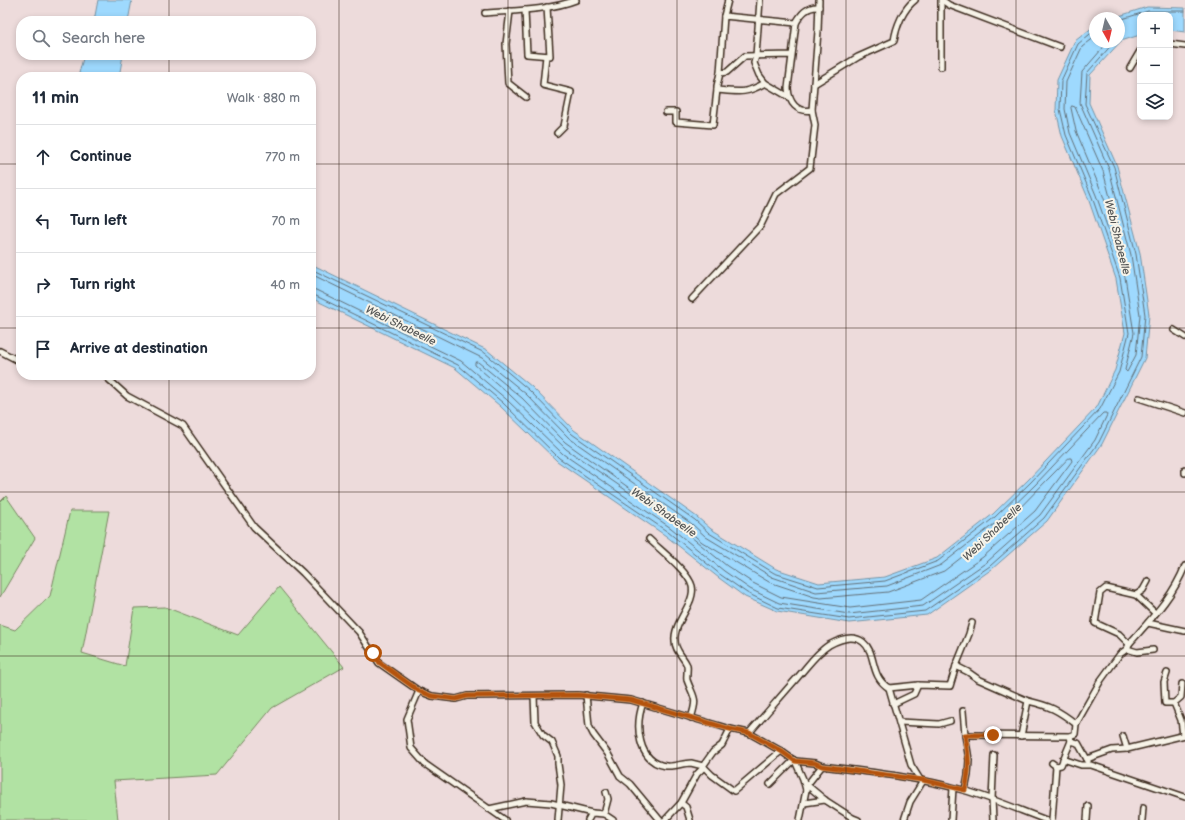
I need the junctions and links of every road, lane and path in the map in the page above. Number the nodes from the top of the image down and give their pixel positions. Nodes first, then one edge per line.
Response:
1 (576, 0) edge
2 (728, 0) edge
3 (760, 0) edge
4 (819, 0) edge
5 (915, 0) edge
6 (942, 0) edge
7 (547, 7) junction
8 (819, 7) junction
9 (525, 10) junction
10 (510, 11) junction
11 (485, 13) dead end
12 (724, 16) junction
13 (759, 20) junction
14 (796, 23) junction
15 (1173, 44) edge
16 (1185, 46) edge
17 (1060, 47) dead end
18 (792, 55) junction
19 (1137, 55) edge
20 (546, 56) junction
21 (756, 56) junction
22 (941, 67) dead end
23 (1130, 68) dead end
24 (720, 73) junction
25 (765, 83) junction
26 (814, 84) junction
27 (718, 90) junction
28 (789, 96) junction
29 (526, 97) dead end
30 (812, 110) junction
31 (666, 112) dead end
32 (557, 133) dead end
33 (692, 299) dead end
34 (1174, 330) dead end
35 (1185, 337) edge
36 (0, 351) edge
37 (16, 359) edge
38 (109, 380) edge
39 (1139, 398) dead end
40 (1185, 413) edge
41 (649, 539) dead end
42 (1185, 566) edge
43 (1148, 581) dead end
44 (1136, 595) junction
45 (1155, 613) junction
46 (972, 623) dead end
47 (1148, 623) junction
48 (1185, 631) edge
49 (1128, 646) junction
50 (1153, 650) dead end
51 (956, 666) junction
52 (1167, 673) dead end
53 (1182, 684) dead end
54 (918, 685) junction
55 (889, 688) junction
56 (419, 691) junction
57 (586, 695) junction
58 (534, 696) junction
59 (1028, 701) junction
60 (643, 703) junction
61 (1174, 703) junction
62 (893, 704) junction
63 (963, 711) dead end
64 (691, 718) junction
65 (950, 721) dead end
66 (899, 722) junction
67 (1076, 724) junction
68 (730, 729) junction
69 (749, 733) junction
70 (965, 735) junction
71 (1184, 735) edge
72 (1021, 736) junction
73 (1123, 736) dead end
74 (1071, 739) junction
75 (1127, 749) junction
76 (781, 751) junction
77 (994, 755) dead end
78 (1063, 759) junction
79 (1087, 759) junction
80 (794, 761) junction
81 (1091, 765) junction
82 (704, 766) junction
83 (822, 766) junction
84 (709, 778) dead end
85 (922, 781) junction
86 (770, 784) dead end
87 (807, 785) junction
88 (953, 788) junction
89 (965, 790) junction
90 (606, 792) dead end
91 (807, 792) junction
92 (1185, 798) edge
93 (992, 799) junction
94 (825, 800) junction
95 (681, 803) junction
96 (804, 803) junction
97 (560, 806) junction
98 (1088, 806) dead end
99 (1143, 808) dead end
100 (489, 809) junction
101 (592, 813) junction
102 (604, 814) junction
103 (505, 820) edge
104 (558, 820) edge
105 (588, 820) edge
106 (613, 820) edge
107 (660, 820) edge
108 (665, 820) edge
109 (690, 820) edge
110 (800, 820) edge
111 (858, 820) edge
112 (904, 820) edge
113 (951, 820) edge
114 (993, 820) edge
115 (1046, 820) edge
116 (1052, 820) edge
117 (1087, 820) edge
118 (1142, 820) edge

1 - 7 street
2 - 12 street
3 - 13 street
4 - 8 street
5 - 26 street
6 - 17 street
6 - 22 street
7 - 9 street
7 - 20 street
8 - 14 street
8 - 26 street
9 - 10 street
9 - 20 street
10 - 11 street
10 - 29 street
12 - 13 street
12 - 24 street
13 - 14 street
13 - 21 street
14 - 18 street
15 - 16 street
18 - 21 street
18 - 28 street
19 - 23 street
20 - 32 street
21 - 24 street
21 - 25 street
24 - 27 street
25 - 27 street
25 - 28 street
26 - 30 street
27 - 31 street
28 - 30 street
30 - 33 street
34 - 35 street
36 - 37 street
38 - 56 street
39 - 40 street
41 - 64 street
42 - 45 street
43 - 44 street
44 - 45 street
44 - 49 street
45 - 47 street
46 - 51 street
47 - 48 street
47 - 49 street
49 - 50 street
49 - 67 street
51 - 54 street
51 - 59 street
52 - 61 street
53 - 61 street
54 - 55 street
54 - 62 street
55 - 62 street
55 - 69 street
56 - 58 street
56 - 100 street
57 - 58 street
57 - 60 street
57 - 107 street
58 - 97 street
59 - 67 street
59 - 72 street
60 - 64 street
60 - 82 street
61 - 71 street
62 - 66 street
63 - 70 street
64 - 68 street
65 - 66 street
66 - 85 street
67 - 74 street
68 - 69 street
68 - 82 street
69 - 76 street
70 - 72 street
70 - 89 street
71 - 75 street
72 - 74 street
73 - 75 street
74 - 78 street
74 - 79 street
75 - 79 street
76 - 80 street
76 - 82 street
77 - 93 street
78 - 81 street
78 - 116 street
79 - 81 street
80 - 83 street
80 - 86 street
80 - 91 street
81 - 92 street
82 - 84 street
82 - 95 street
83 - 85 street
83 - 87 street
85 - 88 street
85 - 112 street
87 - 91 street
87 - 94 street
88 - 89 street
88 - 113 street
89 - 93 street
90 - 102 street
91 - 96 street
93 - 114 street
93 - 115 street
94 - 96 street
94 - 111 street
95 - 108 street
95 - 109 street
96 - 110 street
97 - 100 street
97 - 101 street
97 - 104 street
98 - 117 street
99 - 118 street
100 - 103 street
101 - 102 street
101 - 105 street
102 - 106 street

